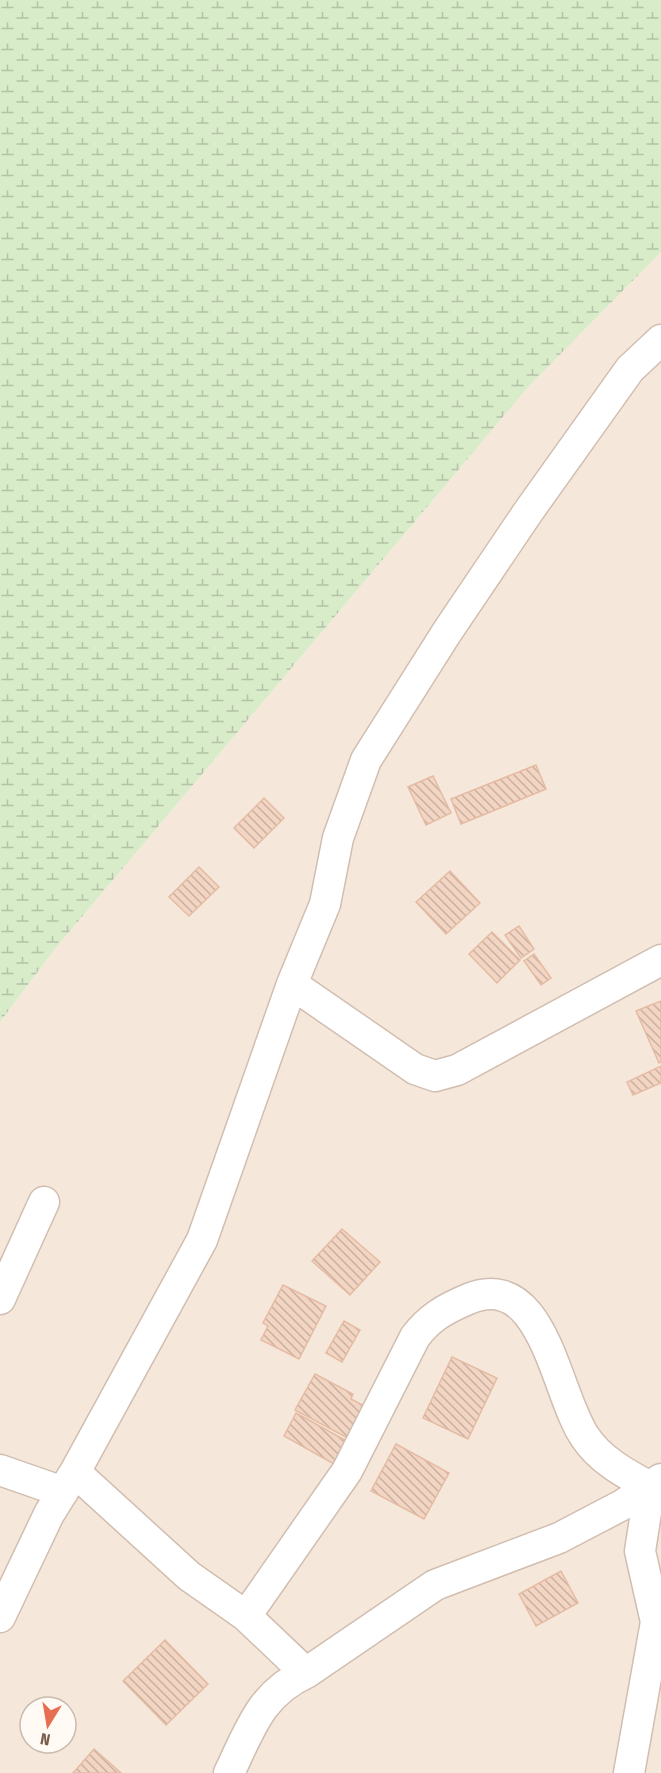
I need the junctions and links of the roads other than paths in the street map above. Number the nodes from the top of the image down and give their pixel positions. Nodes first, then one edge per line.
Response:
1 (661, 340) edge
2 (661, 960) edge
3 (292, 984) junction
4 (44, 1202) dead end
5 (0, 1299) edge
6 (0, 1470) edge
7 (69, 1482) junction
8 (655, 1483) edge
9 (0, 1616) edge
10 (246, 1616) junction
11 (306, 1673) junction
12 (230, 1773) edge
13 (629, 1773) edge

1 - 3 street
2 - 3 street
3 - 7 street
4 - 5 street
6 - 7 street
7 - 9 street
7 - 10 street
8 - 10 street
8 - 11 street
8 - 13 street
10 - 11 street
11 - 12 street

